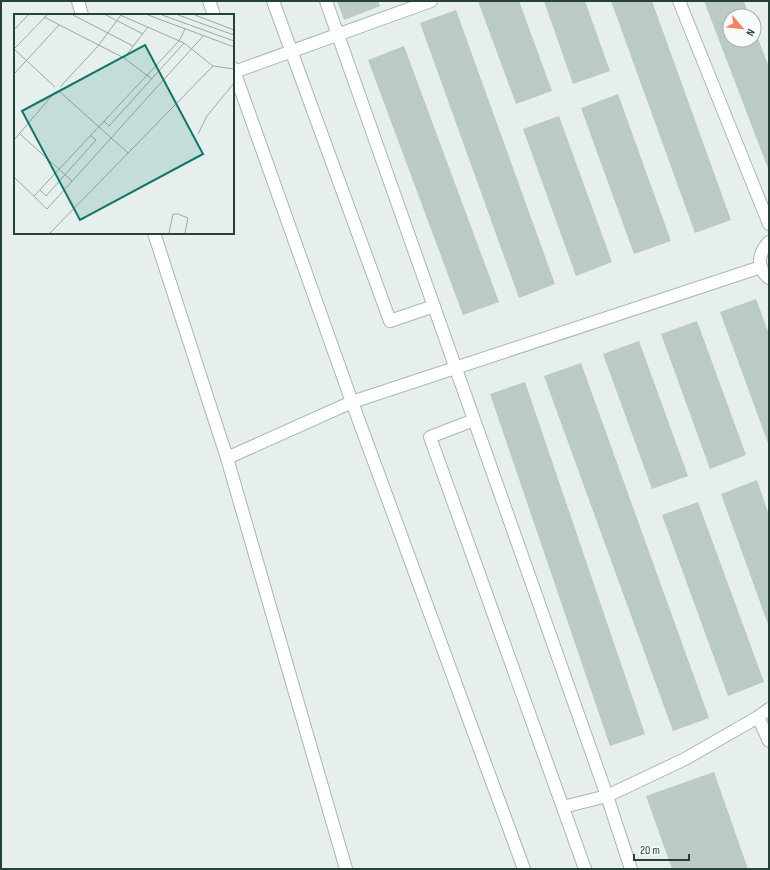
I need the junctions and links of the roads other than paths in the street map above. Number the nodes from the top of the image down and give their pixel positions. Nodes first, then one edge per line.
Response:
1 (78, 1) edge
2 (209, 1) edge
3 (273, 1) edge
4 (326, 1) edge
5 (431, 1) edge
6 (679, 1) edge
7 (82, 14) edge
8 (214, 14) edge
9 (338, 34) junction
10 (291, 51) junction
11 (234, 70) edge
12 (769, 224) edge
13 (154, 234) edge
14 (769, 242) edge
15 (761, 267) junction
16 (769, 278) edge
17 (434, 306) junction
18 (456, 368) junction
19 (352, 402) junction
20 (474, 420) junction
21 (227, 458) junction
22 (769, 709) edge
23 (758, 717) junction
24 (769, 741) edge
25 (607, 796) junction
26 (563, 807) junction
27 (346, 869) edge
28 (524, 869) edge
29 (585, 869) edge
30 (631, 869) edge

1 - 7 street
2 - 8 street
3 - 10 street
4 - 9 street
5 - 9 street
6 - 12 street
9 - 10 street
9 - 17 street
10 - 11 street
10 - 17 street
11 - 19 street
13 - 21 street
14 - 15 street
15 - 16 street
15 - 18 street
17 - 18 street
18 - 19 street
18 - 20 street
19 - 21 street
19 - 28 street
20 - 25 street
20 - 26 street
21 - 27 street
22 - 23 street
23 - 24 street
23 - 25 street
25 - 26 street
25 - 30 street
26 - 29 street

